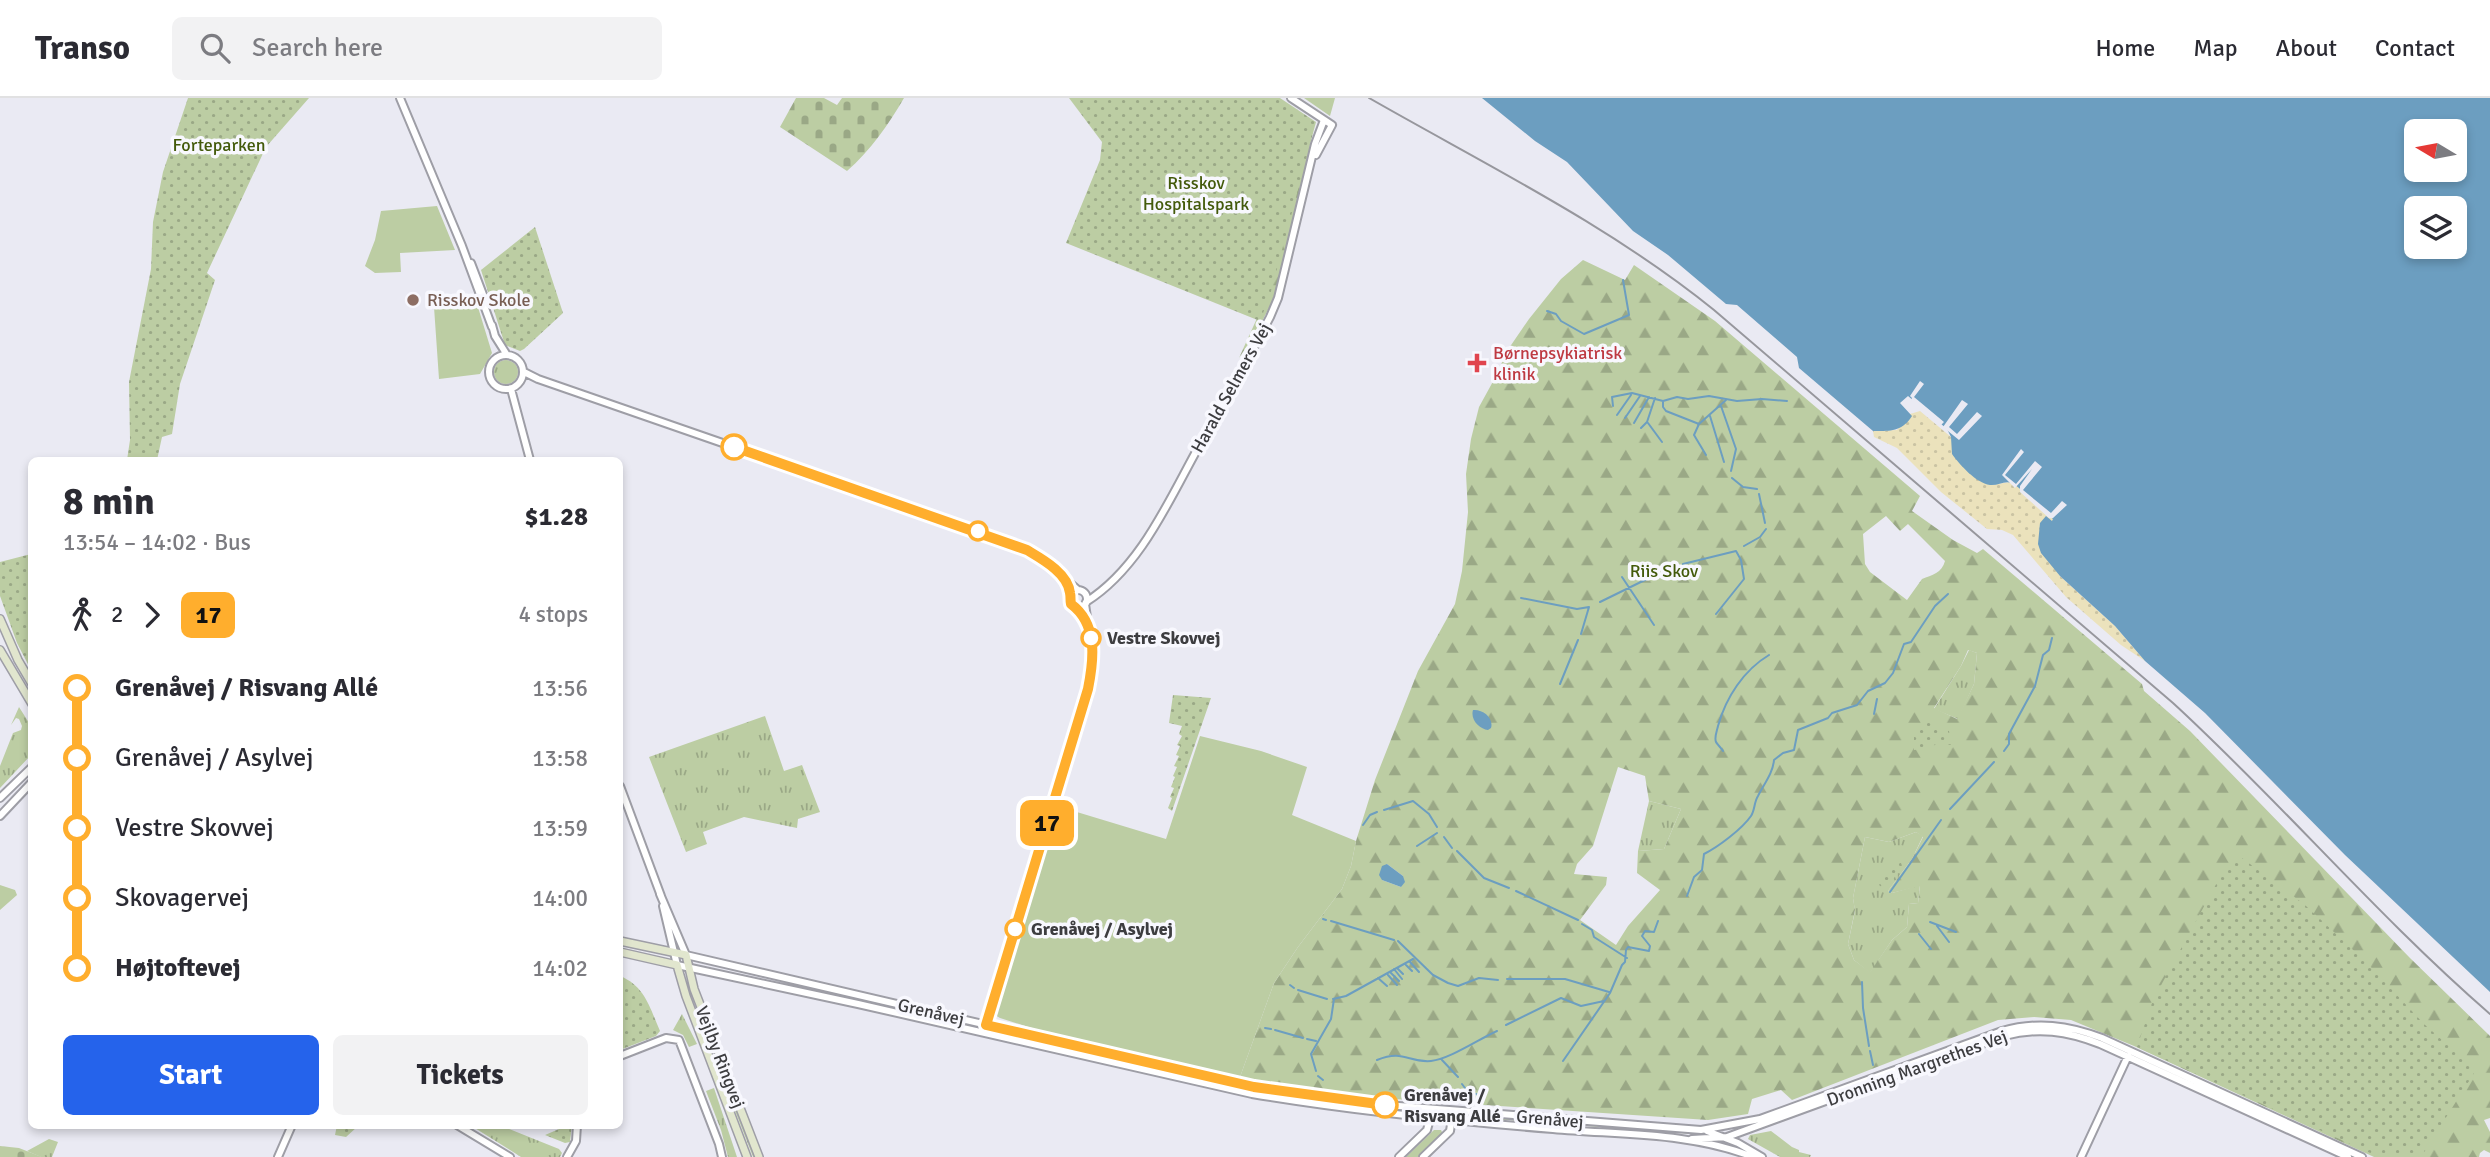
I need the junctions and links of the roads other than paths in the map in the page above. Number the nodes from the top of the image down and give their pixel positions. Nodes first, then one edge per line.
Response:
1 (400, 98) edge
2 (1291, 98) edge
3 (1324, 120) junction
4 (1312, 163) junction
5 (495, 337) junction
6 (507, 355) junction
7 (496, 359) junction
8 (523, 375) junction
9 (511, 389) junction
10 (529, 457) edge
11 (1102, 588) junction
12 (1078, 593) junction
13 (1086, 603) junction
14 (1077, 608) junction
15 (0, 619) edge
16 (1088, 623) junction
17 (0, 650) edge
18 (28, 677) edge
19 (28, 697) edge
20 (28, 771) edge
21 (28, 786) edge
22 (623, 794) edge
23 (0, 798) edge
24 (0, 816) edge
25 (660, 894) junction
26 (623, 942) edge
27 (623, 953) edge
28 (674, 953) junction
29 (686, 955) junction
30 (677, 965) junction
31 (689, 968) junction
32 (986, 1025) junction
33 (984, 1033) junction
34 (623, 1055) edge
35 (2128, 1056) junction
36 (1431, 1109) junction
37 (1453, 1111) junction
38 (1431, 1119) junction
39 (1452, 1121) junction
40 (290, 1129) edge
41 (464, 1129) edge
42 (578, 1129) edge
43 (1701, 1130) junction
44 (1738, 1132) junction
45 (1727, 1137) junction
46 (1676, 1139) junction
47 (1738, 1143) junction
48 (278, 1157) edge
49 (510, 1157) edge
50 (567, 1157) edge
51 (722, 1157) edge
52 (747, 1157) edge
53 (759, 1157) edge
54 (1399, 1157) edge
55 (1423, 1157) edge
56 (1753, 1157) edge
57 (1762, 1157) edge
58 (2081, 1157) edge
59 (2348, 1157) edge
60 (2362, 1157) edge

1 - 5 street
2 - 3 street
3 - 4 street, Harald Selmers Vej
3 - 4 street, Harald Selmers Vej
4 - 11 street, Harald Selmers Vej
5 - 6 street
5 - 7 street
6 - 7 street
6 - 8 street
7 - 9 street
8 - 9 street
8 - 12 street
9 - 10 street
11 - 12 street, Harald Selmers Vej
11 - 13 street, Harald Selmers Vej
12 - 13 street
12 - 14 street
13 - 14 street, Harald Selmers Vej
13 - 16 street
14 - 16 street
15 - 18 main road
16 - 32 street
17 - 19 main road
20 - 23 street
21 - 24 street
22 - 25 street
25 - 28 street
25 - 29 street
26 - 28 main road, Grenåvej
27 - 30 main road, Grenåvej
28 - 29 main road, Grenåvej
28 - 30 street
29 - 31 main road, Vejlby Ringvej
29 - 32 street, Grenåvej
30 - 31 street, Grenåvej
30 - 52 main road, Vejlby Ringvej
31 - 33 street, Grenåvej
31 - 53 main road, Vejlby Ringvej
32 - 33 street
32 - 36 street, Grenåvej
33 - 38 street, Grenåvej
34 - 51 street
35 - 44 street, Dronning Margrethes Vej
35 - 58 street
35 - 59 street, Dronning Margrethes Vej
36 - 37 street, Grenåvej
36 - 38 street
37 - 39 street
37 - 43 street, Grenåvej
38 - 39 street, Grenåvej
38 - 54 street
39 - 46 street, Grenåvej
39 - 55 street
40 - 48 street
41 - 49 street
42 - 50 street
43 - 45 street
43 - 60 street, Dronning Margrethes Vej
44 - 45 street, Dronning Margrethes Vej
44 - 47 street
45 - 46 street, Dronning Margrethes Vej
45 - 47 street
46 - 56 street
47 - 57 street

